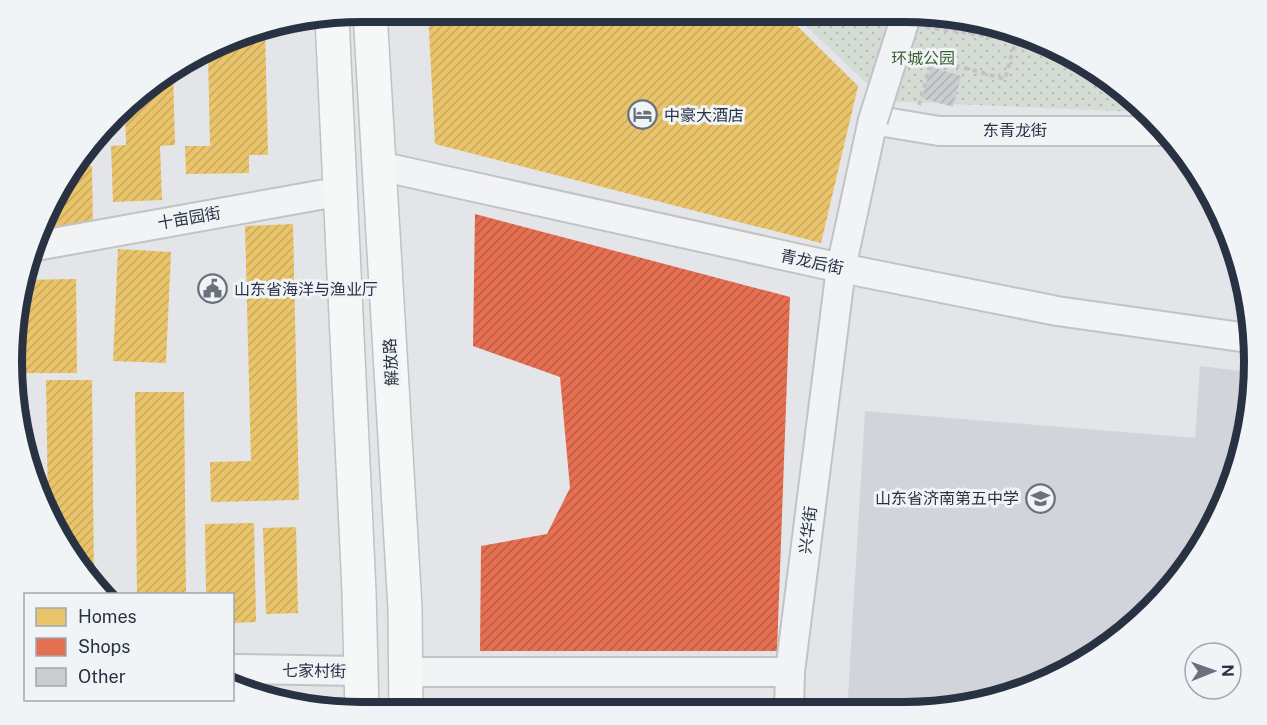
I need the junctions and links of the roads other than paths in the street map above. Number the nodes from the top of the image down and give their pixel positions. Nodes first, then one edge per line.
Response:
1 (371, 22) edge
2 (913, 22) edge
3 (332, 24) edge
4 (873, 120) junction
5 (1153, 131) edge
6 (379, 166) junction
7 (342, 191) junction
8 (44, 245) edge
9 (842, 268) junction
10 (1244, 337) edge
11 (234, 669) edge
12 (360, 671) junction
13 (405, 672) junction
14 (790, 672) junction
15 (362, 702) edge
16 (406, 702) edge
17 (789, 702) edge

1 - 6 main road, 解放路
2 - 4 street, 兴华街, bridge
3 - 7 main road
4 - 5 street, 东青龙街
4 - 9 street, 兴华街
6 - 9 street, 青龙后街
6 - 13 main road, 解放路
7 - 8 street, 十亩园街
7 - 12 main road
9 - 10 street, 青龙后街
9 - 14 street, 兴华街
11 - 12 street, 七家村街
12 - 15 main road
13 - 14 street
13 - 16 main road, 解放路
14 - 17 street, 兴华街

